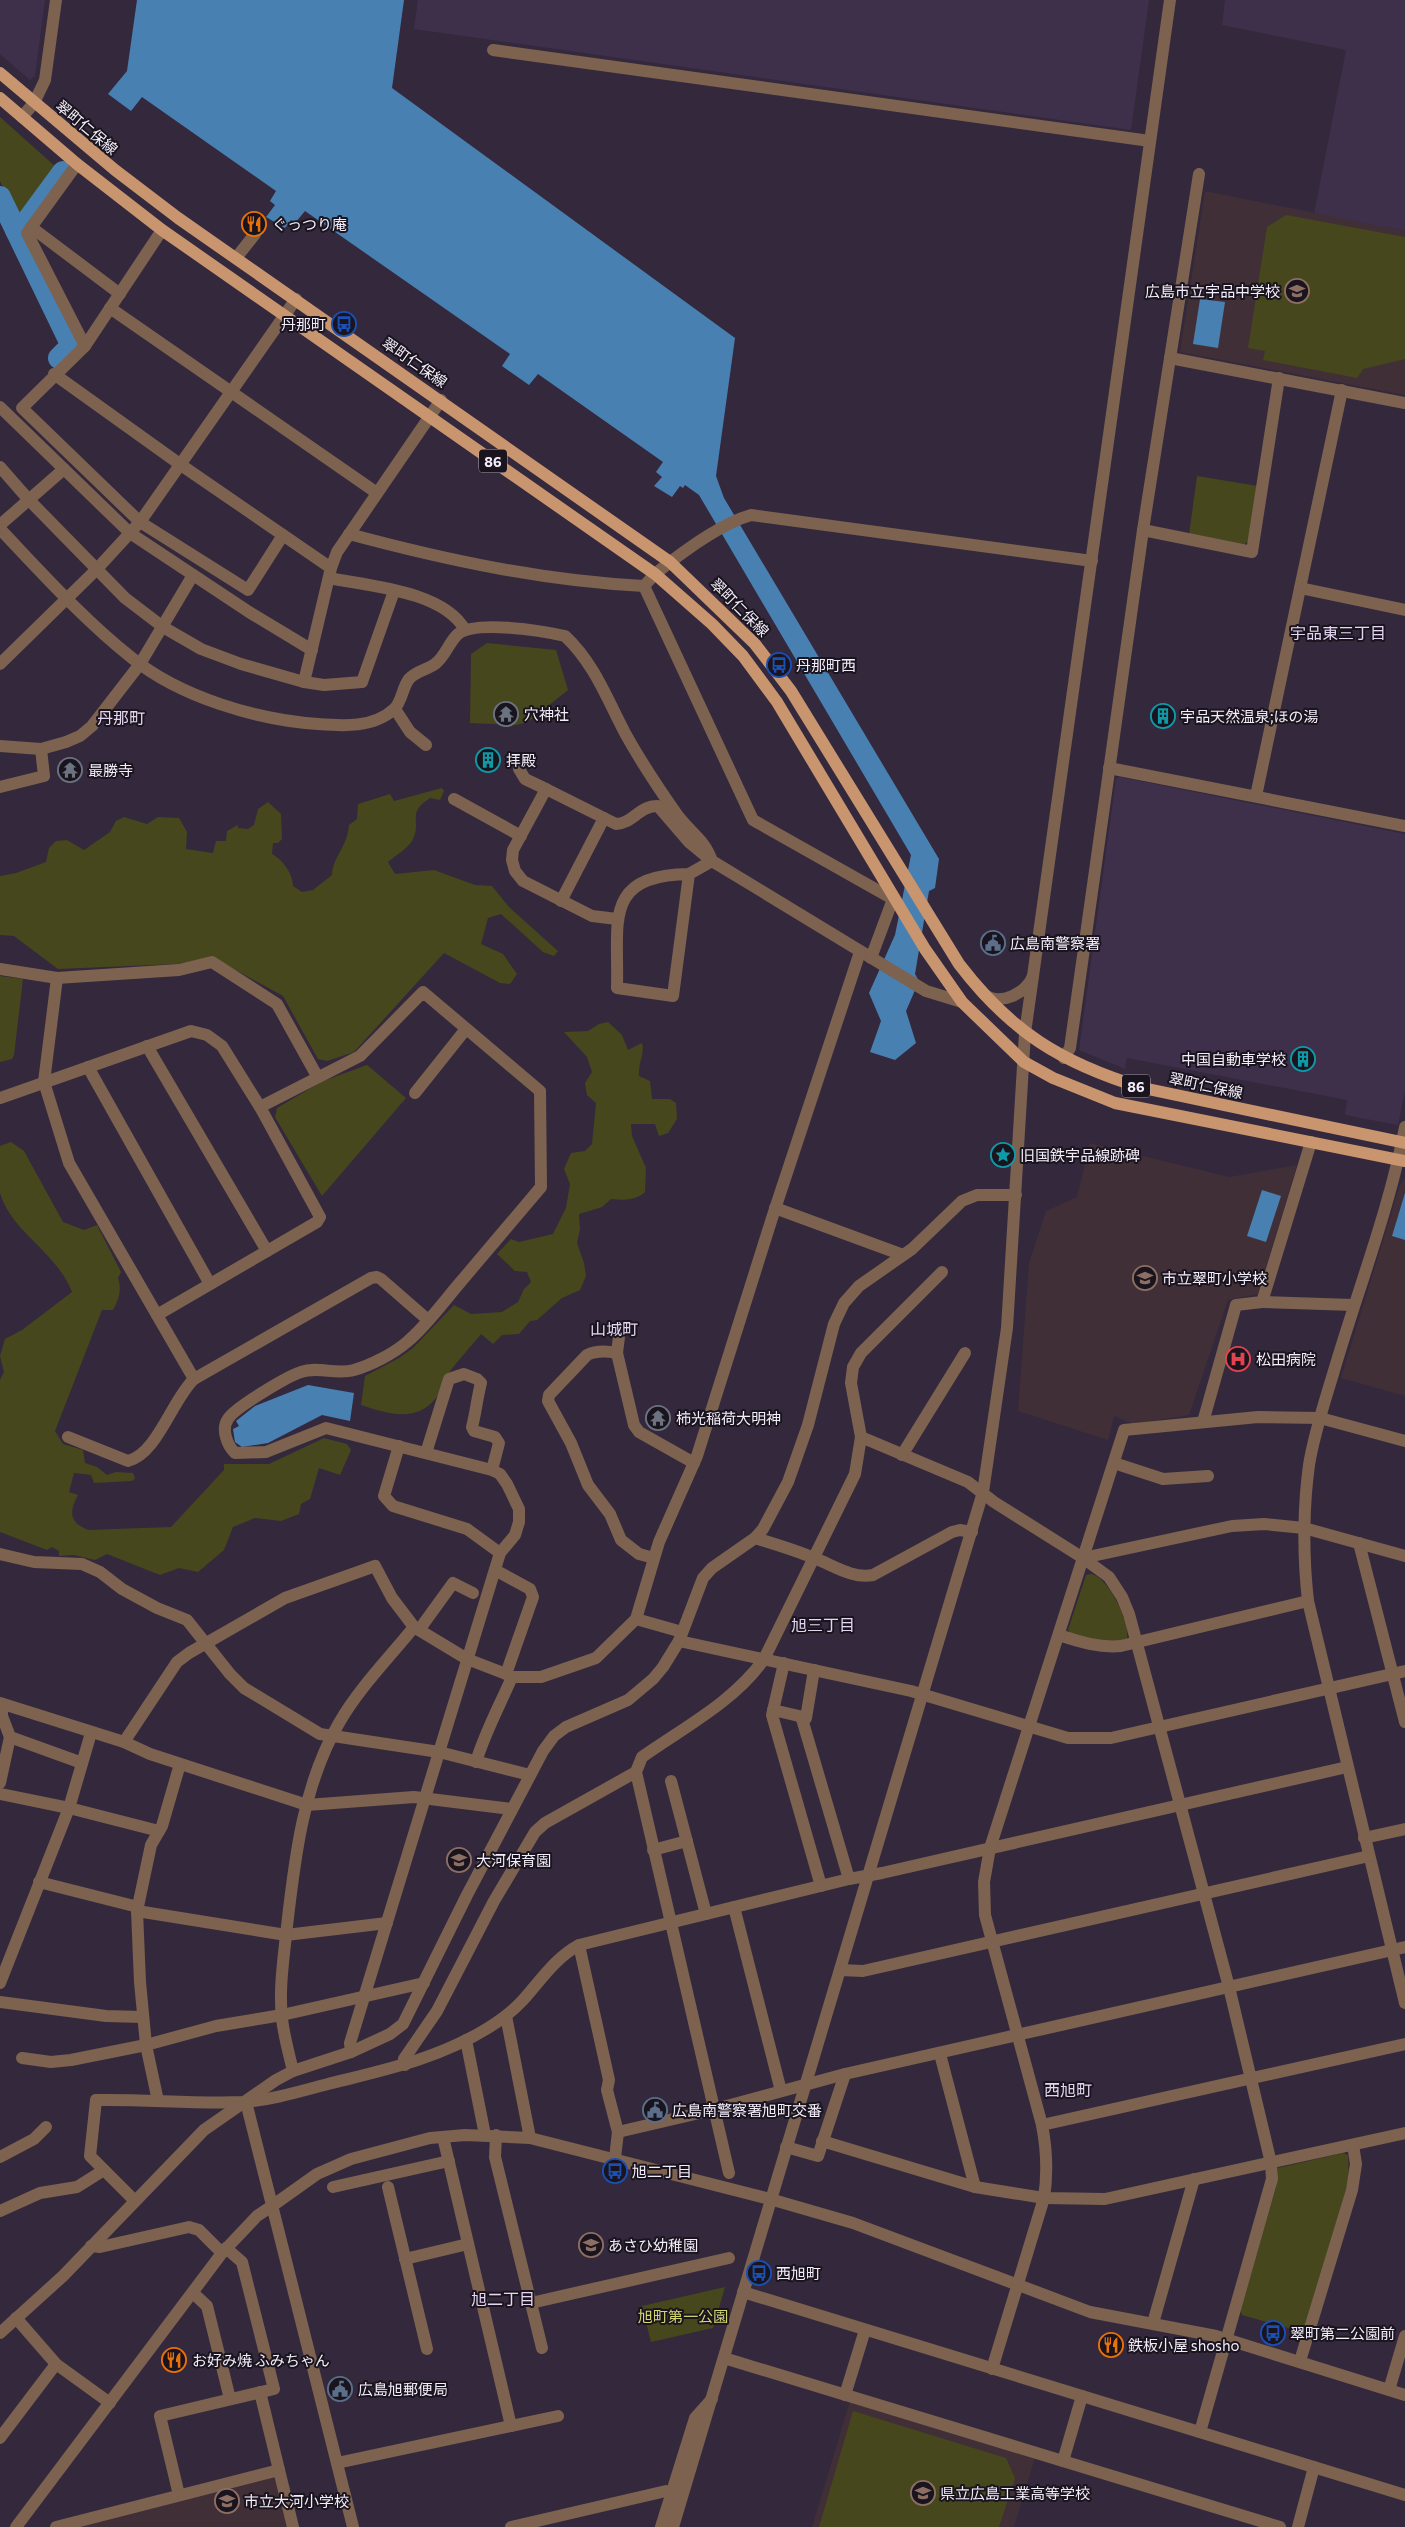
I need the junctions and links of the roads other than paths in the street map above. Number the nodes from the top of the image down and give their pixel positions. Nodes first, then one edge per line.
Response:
1 (56, 0) edge
2 (1170, 0) edge
3 (493, 50) dead end
4 (0, 73) edge
5 (0, 98) edge
6 (34, 103) junction
7 (22, 116) junction
8 (1150, 141) junction
9 (78, 164) junction
10 (1199, 174) dead end
11 (31, 226) junction
12 (162, 230) junction
13 (255, 234) dead end
14 (236, 258) junction
15 (120, 294) junction
16 (296, 299) junction
17 (110, 308) junction
18 (284, 314) junction
19 (85, 346) junction
20 (1170, 358) junction
21 (54, 374) junction
22 (1280, 378) junction
23 (1342, 390) junction
24 (230, 392) junction
25 (441, 400) junction
26 (1405, 403) edge
27 (0, 407) edge
28 (430, 416) junction
29 (181, 465) junction
30 (0, 467) edge
31 (64, 469) junction
32 (377, 493) junction
33 (28, 500) junction
34 (140, 522) junction
35 (0, 527) edge
36 (1143, 530) junction
37 (130, 534) junction
38 (349, 534) junction
39 (283, 535) junction
40 (670, 562) junction
41 (1092, 562) junction
42 (96, 570) junction
43 (330, 573) junction
44 (655, 574) junction
45 (192, 575) junction
46 (644, 586) junction
47 (1300, 588) junction
48 (394, 591) junction
49 (67, 599) junction
50 (1405, 610) edge
51 (163, 627) junction
52 (465, 630) junction
53 (312, 650) junction
54 (0, 664) edge
55 (140, 664) junction
56 (304, 682) junction
57 (395, 709) junction
58 (426, 745) dead end
59 (0, 746) edge
60 (41, 749) junction
61 (1109, 768) junction
62 (519, 769) dead end
63 (0, 787) edge
64 (546, 789) junction
65 (1256, 796) junction
66 (454, 799) dead end
67 (604, 818) junction
68 (1405, 826) edge
69 (521, 836) junction
70 (712, 861) junction
71 (689, 874) junction
72 (561, 900) junction
73 (896, 902) junction
74 (617, 919) junction
75 (869, 957) junction
76 (0, 969) edge
77 (1034, 974) junction
78 (57, 978) junction
79 (980, 991) junction
80 (962, 1002) junction
81 (466, 1029) junction
82 (1025, 1033) junction
83 (147, 1046) junction
84 (1064, 1058) junction
85 (1024, 1062) junction
86 (88, 1067) junction
87 (317, 1076) junction
88 (44, 1082) junction
89 (415, 1093) dead end
90 (0, 1098) edge
91 (260, 1107) junction
92 (1405, 1127) edge
93 (1311, 1142) junction
94 (1404, 1143) edge
95 (1402, 1160) edge
96 (1016, 1195) junction
97 (775, 1208) junction
98 (267, 1251) junction
99 (903, 1255) junction
100 (942, 1272) dead end
101 (210, 1284) junction
102 (1262, 1302) junction
103 (1353, 1305) junction
104 (156, 1315) junction
105 (428, 1320) junction
106 (620, 1329) dead end
107 (617, 1353) junction
108 (966, 1353) dead end
109 (194, 1380) junction
110 (1320, 1418) junction
111 (1203, 1422) junction
112 (68, 1437) dead end
113 (861, 1437) junction
114 (1405, 1441) edge
115 (399, 1446) junction
116 (426, 1453) junction
117 (902, 1455) junction
118 (694, 1463) junction
119 (1114, 1463) junction
120 (492, 1470) junction
121 (1208, 1476) dead end
122 (983, 1492) junction
123 (1304, 1528) junction
124 (972, 1532) junction
125 (755, 1538) junction
126 (1359, 1543) junction
127 (500, 1553) junction
128 (0, 1554) edge
129 (1405, 1556) edge
130 (654, 1558) junction
131 (814, 1558) junction
132 (1083, 1558) junction
133 (495, 1570) junction
134 (473, 1593) dead end
135 (1308, 1601) junction
136 (636, 1619) junction
137 (416, 1629) junction
138 (1059, 1635) junction
139 (681, 1636) junction
140 (1136, 1643) junction
141 (206, 1644) junction
142 (467, 1658) junction
143 (764, 1659) junction
144 (784, 1663) junction
145 (814, 1670) junction
146 (1399, 1672) edge
147 (509, 1675) junction
148 (1329, 1688) junction
149 (923, 1694) junction
150 (1, 1704) edge
151 (773, 1710) junction
152 (802, 1719) junction
153 (1405, 1722) edge
154 (1030, 1726) junction
155 (1158, 1727) junction
156 (91, 1733) junction
157 (10, 1737) junction
158 (331, 1737) junction
159 (124, 1742) junction
160 (439, 1752) junction
161 (476, 1762) junction
162 (82, 1763) junction
163 (180, 1764) junction
164 (1348, 1767) junction
165 (636, 1772) junction
166 (530, 1775) junction
167 (672, 1781) dead end
168 (0, 1783) edge
169 (0, 1794) edge
170 (426, 1798) junction
171 (307, 1805) junction
172 (1179, 1805) junction
173 (69, 1808) junction
174 (511, 1809) junction
175 (1405, 1829) edge
176 (159, 1831) junction
177 (1364, 1838) junction
178 (687, 1841) junction
179 (990, 1848) junction
180 (653, 1850) junction
181 (1369, 1856) junction
182 (868, 1876) junction
183 (849, 1878) junction
184 (39, 1882) junction
185 (821, 1886) junction
186 (1203, 1894) junction
187 (734, 1907) junction
188 (138, 1909) junction
189 (706, 1914) junction
190 (671, 1922) junction
191 (387, 1924) junction
192 (286, 1935) junction
193 (992, 1942) junction
194 (580, 1945) junction
195 (1399, 1948) edge
196 (840, 1970) junction
197 (0, 1983) edge
198 (424, 1983) junction
199 (1229, 1988) junction
200 (365, 1996) junction
201 (0, 2002) edge
202 (1405, 2003) edge
203 (282, 2015) junction
204 (506, 2016) junction
205 (143, 2017) junction
206 (1018, 2036) junction
207 (466, 2040) junction
208 (1405, 2044) edge
209 (146, 2045) junction
210 (351, 2052) junction
211 (940, 2054) junction
212 (22, 2058) dead end
213 (405, 2065) junction
214 (292, 2071) junction
215 (845, 2074) junction
216 (1251, 2079) junction
217 (806, 2084) junction
218 (781, 2091) junction
219 (158, 2101) junction
220 (246, 2102) junction
221 (714, 2110) junction
222 (1042, 2125) junction
223 (46, 2127) dead end
224 (618, 2132) junction
225 (1405, 2133) edge
226 (490, 2135) junction
227 (443, 2137) junction
228 (530, 2138) junction
229 (822, 2141) junction
230 (1353, 2145) junction
231 (786, 2148) junction
232 (0, 2157) edge
233 (615, 2158) junction
234 (448, 2161) junction
235 (1271, 2163) junction
236 (104, 2170) junction
237 (729, 2173) dead end
238 (1194, 2179) junction
239 (333, 2187) dead end
240 (388, 2187) dead end
241 (975, 2187) junction
242 (1044, 2198) junction
243 (770, 2199) junction
244 (135, 2201) junction
245 (272, 2206) junction
246 (0, 2211) edge
247 (468, 2244) junction
248 (91, 2246) junction
249 (224, 2250) junction
250 (730, 2258) dead end
251 (406, 2259) junction
252 (1018, 2284) junction
253 (743, 2292) junction
254 (193, 2293) junction
255 (531, 2303) junction
256 (16, 2318) junction
257 (1153, 2323) junction
258 (865, 2330) junction
259 (0, 2333) edge
260 (1405, 2336) edge
261 (1226, 2339) junction
262 (542, 2348) dead end
263 (427, 2349) dead end
264 (724, 2358) junction
265 (1300, 2361) junction
266 (56, 2364) junction
267 (992, 2369) junction
268 (1389, 2390) junction
269 (260, 2392) junction
270 (1405, 2394) edge
271 (845, 2395) junction
272 (1082, 2396) junction
273 (712, 2398) junction
274 (230, 2399) junction
275 (110, 2403) junction
276 (558, 2416) dead end
277 (511, 2426) junction
278 (1200, 2432) junction
279 (0, 2438) edge
280 (1063, 2461) junction
281 (337, 2463) junction
282 (1314, 2467) junction
283 (279, 2470) junction
284 (671, 2493) junction
285 (179, 2495) junction
286 (1405, 2495) edge
287 (17, 2527) edge
288 (56, 2527) edge
289 (292, 2527) edge
290 (353, 2527) edge
291 (511, 2527) edge
292 (661, 2527) edge
293 (673, 2527) edge
294 (1280, 2527) edge
295 (1298, 2527) edge

1 - 6 street
2 - 8 street
3 - 8 street
4 - 6 main road, 翠町仁保線 / 86
5 - 7 main road, 86
6 - 7 street
6 - 14 main road, 翠町仁保線 / 86
7 - 9 main road, 86
8 - 41 street
9 - 11 street
9 - 12 main road, 86
10 - 20 street
11 - 15 street
11 - 19 street
12 - 15 street
12 - 18 main road, 86
13 - 14 street
14 - 16 main road, 翠町仁保線 / 86
15 - 17 street
16 - 18 street
16 - 25 main road, 翠町仁保線 / 86
17 - 19 street
17 - 24 street
18 - 24 street
18 - 28 main road, 86
19 - 21 street
20 - 22 street
20 - 36 street
21 - 29 street
21 - 34 street
22 - 23 street
22 - 36 street
23 - 26 street
23 - 47 street
24 - 29 street
24 - 32 street
25 - 28 street
25 - 40 main road, 翠町仁保線 / 86
27 - 31 street
28 - 32 street
28 - 44 main road, 86
29 - 34 street
29 - 39 street
30 - 33 street
31 - 33 street
31 - 37 street
32 - 38 street
33 - 35 street
33 - 42 street
34 - 37 street
34 - 39 street
35 - 49 street
36 - 61 street
37 - 42 street
37 - 45 street
38 - 43 street
38 - 46 street
39 - 43 street
40 - 41 street
40 - 44 street
40 - 79 main road, 翠町仁保線 / 86
41 - 77 street
42 - 49 street
42 - 51 street
43 - 48 street
43 - 53 street
44 - 46 street
44 - 73 main road, 86
45 - 51 street
45 - 53 street
46 - 73 street
47 - 50 street
47 - 65 street
48 - 52 street
48 - 56 street
49 - 54 street
49 - 55 street
51 - 55 street
51 - 56 street
52 - 57 street
52 - 70 street
53 - 56 street
55 - 57 street
55 - 60 street
57 - 58 street
59 - 60 street
60 - 63 street
61 - 65 street
61 - 84 street
62 - 64 street
64 - 67 street
64 - 69 street
65 - 68 street
66 - 69 street
67 - 70 street
67 - 72 street
69 - 72 street
70 - 71 street
70 - 75 street
71 - 74 street
71 - 74 street
72 - 74 street
73 - 75 street
73 - 80 main road, 86
75 - 80 street
75 - 97 street
76 - 78 street
77 - 79 street
77 - 82 street
78 - 87 street
78 - 88 street
79 - 82 main road, 翠町仁保線 / 86
80 - 85 main road, 86
81 - 87 street
81 - 89 street
81 - 105 street
82 - 84 main road, 翠町仁保線 / 86
82 - 85 street
83 - 86 street
83 - 91 street
83 - 98 street
84 - 94 main road, 翠町仁保線 / 86
85 - 93 main road, 86
85 - 96 street
86 - 88 street
86 - 101 street
87 - 91 street
88 - 90 street
88 - 104 street
91 - 98 street
92 - 94 street
93 - 95 main road, 86
93 - 102 street
94 - 95 street
95 - 103 street
96 - 99 street
96 - 122 street
97 - 99 street
97 - 118 street
98 - 101 street
99 - 125 street
100 - 113 street
101 - 104 street
102 - 103 street
102 - 111 street
103 - 110 street
104 - 109 street
105 - 109 street
105 - 115 street
106 - 107 street
107 - 118 street
107 - 130 street
108 - 117 street
109 - 112 street
110 - 111 street
110 - 114 street
110 - 123 street
111 - 119 street
113 - 117 street
113 - 131 street
115 - 116 street
115 - 127 street
116 - 120 street
116 - 120 street
117 - 122 street
118 - 130 street
119 - 121 street
119 - 132 street
120 - 127 street
122 - 124 street
122 - 132 street
123 - 126 street
123 - 132 street
123 - 135 street
124 - 131 street
124 - 149 street
125 - 131 street
125 - 139 street
126 - 129 street
126 - 146 street
127 - 133 street
128 - 141 street
130 - 136 street
131 - 143 street
132 - 138 street
132 - 140 street
133 - 142 street
133 - 147 street
134 - 137 street
135 - 140 street
135 - 148 street
136 - 139 street
136 - 147 street
137 - 141 street
137 - 142 street
137 - 158 street
138 - 140 street
138 - 154 street
139 - 143 street
139 - 166 street
140 - 155 street
141 - 158 street
141 - 159 street
142 - 147 street
142 - 160 street
143 - 144 street
143 - 165 street
144 - 145 street
144 - 151 street
145 - 149 street
145 - 152 street
146 - 148 street
146 - 153 street
147 - 161 street
148 - 155 street
148 - 164 street
149 - 154 street
149 - 182 street
150 - 156 street
150 - 157 street
151 - 152 street
151 - 185 street
152 - 183 street
154 - 155 street
154 - 179 street
155 - 172 street
156 - 159 street
156 - 162 street
157 - 162 street
157 - 168 street
158 - 160 street
158 - 171 street
159 - 163 street
160 - 161 street
160 - 170 street
161 - 166 street
162 - 173 street
163 - 171 street
163 - 176 street
164 - 172 street
164 - 177 street
165 - 180 street
165 - 213 street
166 - 174 street
167 - 178 street
169 - 173 street
170 - 171 street
170 - 174 street
170 - 191 street
171 - 192 street
172 - 179 street
172 - 186 street
173 - 176 street
173 - 184 street
174 - 198 street
175 - 177 street
176 - 188 street
177 - 181 street
178 - 180 street
178 - 189 street
179 - 182 street
179 - 193 street
180 - 190 street
181 - 186 street
181 - 195 street
182 - 183 street
182 - 196 street
183 - 185 street
184 - 188 street
184 - 197 street
185 - 187 street
186 - 193 street
186 - 199 street
187 - 189 street
187 - 218 street
188 - 192 street
188 - 205 street
189 - 190 street
190 - 194 street
190 - 221 street
191 - 192 street
191 - 200 street
192 - 203 street
193 - 196 street
193 - 206 street
194 - 204 street
194 - 224 street
195 - 199 street
195 - 202 street
196 - 217 street
198 - 200 street
198 - 210 street
199 - 206 street
199 - 216 street
200 - 203 street
200 - 210 street
201 - 205 street
203 - 209 street
203 - 214 street
204 - 207 street
204 - 228 street
205 - 209 street
206 - 211 street
206 - 222 street
207 - 213 street
207 - 226 street
208 - 216 street
209 - 212 street
209 - 219 street
210 - 214 street
211 - 215 street
211 - 241 street
213 - 220 street
214 - 220 street
215 - 217 street
215 - 229 street
216 - 222 street
216 - 235 street
217 - 218 street
217 - 231 street
218 - 221 street
219 - 220 street
219 - 236 street
220 - 244 street
220 - 245 street
221 - 224 street
221 - 237 street
222 - 242 street
223 - 232 street
224 - 233 street
225 - 230 street
226 - 227 street
226 - 228 street
226 - 255 street
227 - 234 street
227 - 245 street
228 - 233 street
229 - 231 street
229 - 241 street
230 - 235 street
230 - 265 street
231 - 243 street
233 - 243 street
234 - 239 street
234 - 247 street
235 - 238 street
235 - 261 street
236 - 244 street
236 - 246 street
238 - 242 street
238 - 257 street
240 - 251 street
241 - 242 street
242 - 252 street
243 - 252 street
243 - 253 street
244 - 248 street
245 - 249 street
245 - 281 street
247 - 251 street
247 - 277 street
248 - 249 street
248 - 256 street
249 - 254 street
249 - 269 street
250 - 255 street
251 - 263 street
252 - 257 street
252 - 267 street
253 - 258 street
253 - 264 street
254 - 274 street
254 - 275 street
255 - 262 street
256 - 259 street
256 - 266 street
257 - 261 street
258 - 267 street
258 - 271 street
260 - 268 street
261 - 265 street
261 - 278 street
264 - 271 street
264 - 273 street
265 - 268 street
266 - 275 street
266 - 279 street
267 - 272 street
268 - 270 street
269 - 274 street
269 - 283 street
271 - 280 street
272 - 278 street
272 - 280 street
273 - 284 street
273 - 293 street
274 - 285 street
275 - 287 street
276 - 277 street
277 - 281 street
278 - 282 street
280 - 294 street
281 - 290 street
282 - 286 street
282 - 295 street
283 - 285 street
283 - 289 street
284 - 291 street
284 - 292 street
285 - 288 street

